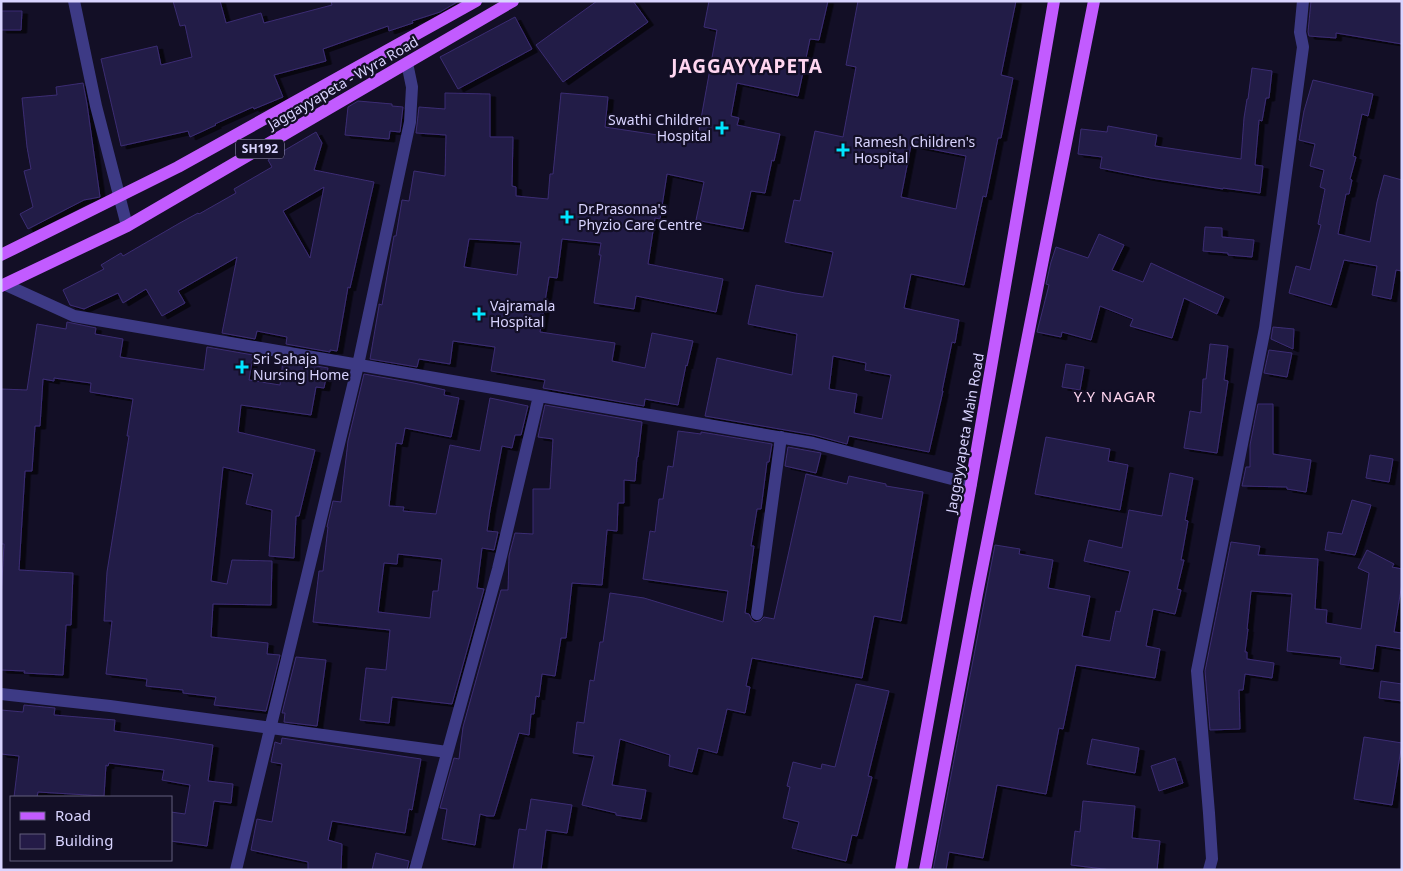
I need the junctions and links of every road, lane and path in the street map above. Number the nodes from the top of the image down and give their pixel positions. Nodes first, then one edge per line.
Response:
1 (74, 1) edge
2 (476, 1) edge
3 (513, 1) edge
4 (1054, 1) edge
5 (1094, 1) edge
6 (1302, 1) edge
7 (407, 63) junction
8 (119, 196) junction
9 (127, 226) junction
10 (1, 255) edge
11 (4, 286) edge
12 (358, 365) junction
13 (538, 396) junction
14 (781, 437) junction
15 (971, 484) junction
16 (757, 614) dead end
17 (1, 694) edge
18 (271, 728) junction
19 (447, 752) junction
20 (236, 870) edge
21 (415, 870) edge
22 (901, 870) edge
23 (925, 870) edge
24 (1209, 870) edge

1 - 8 street
2 - 8 main road, SH192
3 - 7 main road, Jaggayyapeta - Wyra Road / SH192
4 - 15 main road, Jaggayyapeta Main Road
5 - 23 main road
6 - 24 street
7 - 9 main road, Jaggayyapeta - Wyra Road / SH192
7 - 12 street
8 - 9 street
8 - 10 main road, SH192
9 - 11 main road, Jaggayyapeta - Wyra Road / SH192
11 - 12 street
12 - 13 street
12 - 18 street
13 - 14 street
13 - 19 street
14 - 15 street
14 - 16 street
15 - 22 main road, Jaggayyapeta Main Road
17 - 18 street
18 - 19 street
18 - 20 street
19 - 21 street

